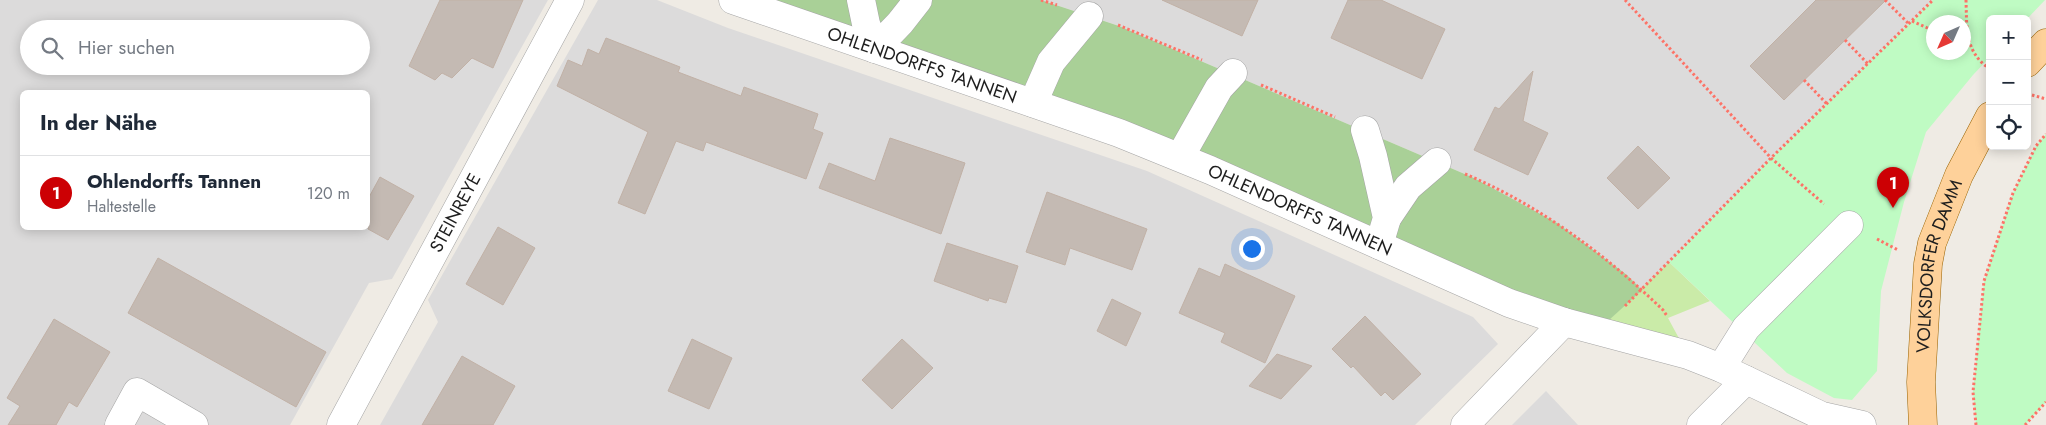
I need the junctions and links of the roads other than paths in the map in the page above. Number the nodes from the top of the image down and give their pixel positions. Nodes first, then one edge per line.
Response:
1 (570, 0) edge
2 (733, 0) edge
3 (861, 0) edge
4 (918, 0) edge
5 (1089, 16) dead end
6 (2046, 44) edge
7 (875, 48) junction
8 (2030, 60) edge
9 (1233, 73) dead end
10 (1033, 103) junction
11 (1986, 123) edge
12 (1365, 130) dead end
13 (1180, 157) junction
14 (1437, 162) dead end
15 (1387, 218) junction
16 (1849, 226) road end
17 (1379, 245) junction
18 (1564, 322) junction
19 (1721, 368) junction
20 (1746, 380) junction
21 (120, 425) edge
22 (194, 425) edge
23 (340, 425) edge
24 (1465, 425) edge
25 (1701, 425) edge
26 (1862, 425) edge
27 (1923, 425) edge

1 - 23 street, STEINREYE
2 - 7 street, OHLENDORFFS TANNEN
3 - 7 street
4 - 7 street
5 - 10 street
6 - 8 main road
7 - 10 street, OHLENDORFFS TANNEN
9 - 13 street
10 - 13 street, OHLENDORFFS TANNEN
11 - 27 main road, VOLKSDORFER DAMM
12 - 15 street
13 - 17 street, OHLENDORFFS TANNEN
14 - 15 street
15 - 17 street
16 - 19 street
17 - 18 street, OHLENDORFFS TANNEN
18 - 19 street, OHLENDORFFS TANNEN
18 - 24 street
19 - 20 street, OHLENDORFFS TANNEN
20 - 25 street
20 - 26 street, OHLENDORFFS TANNEN
21 - 22 street

